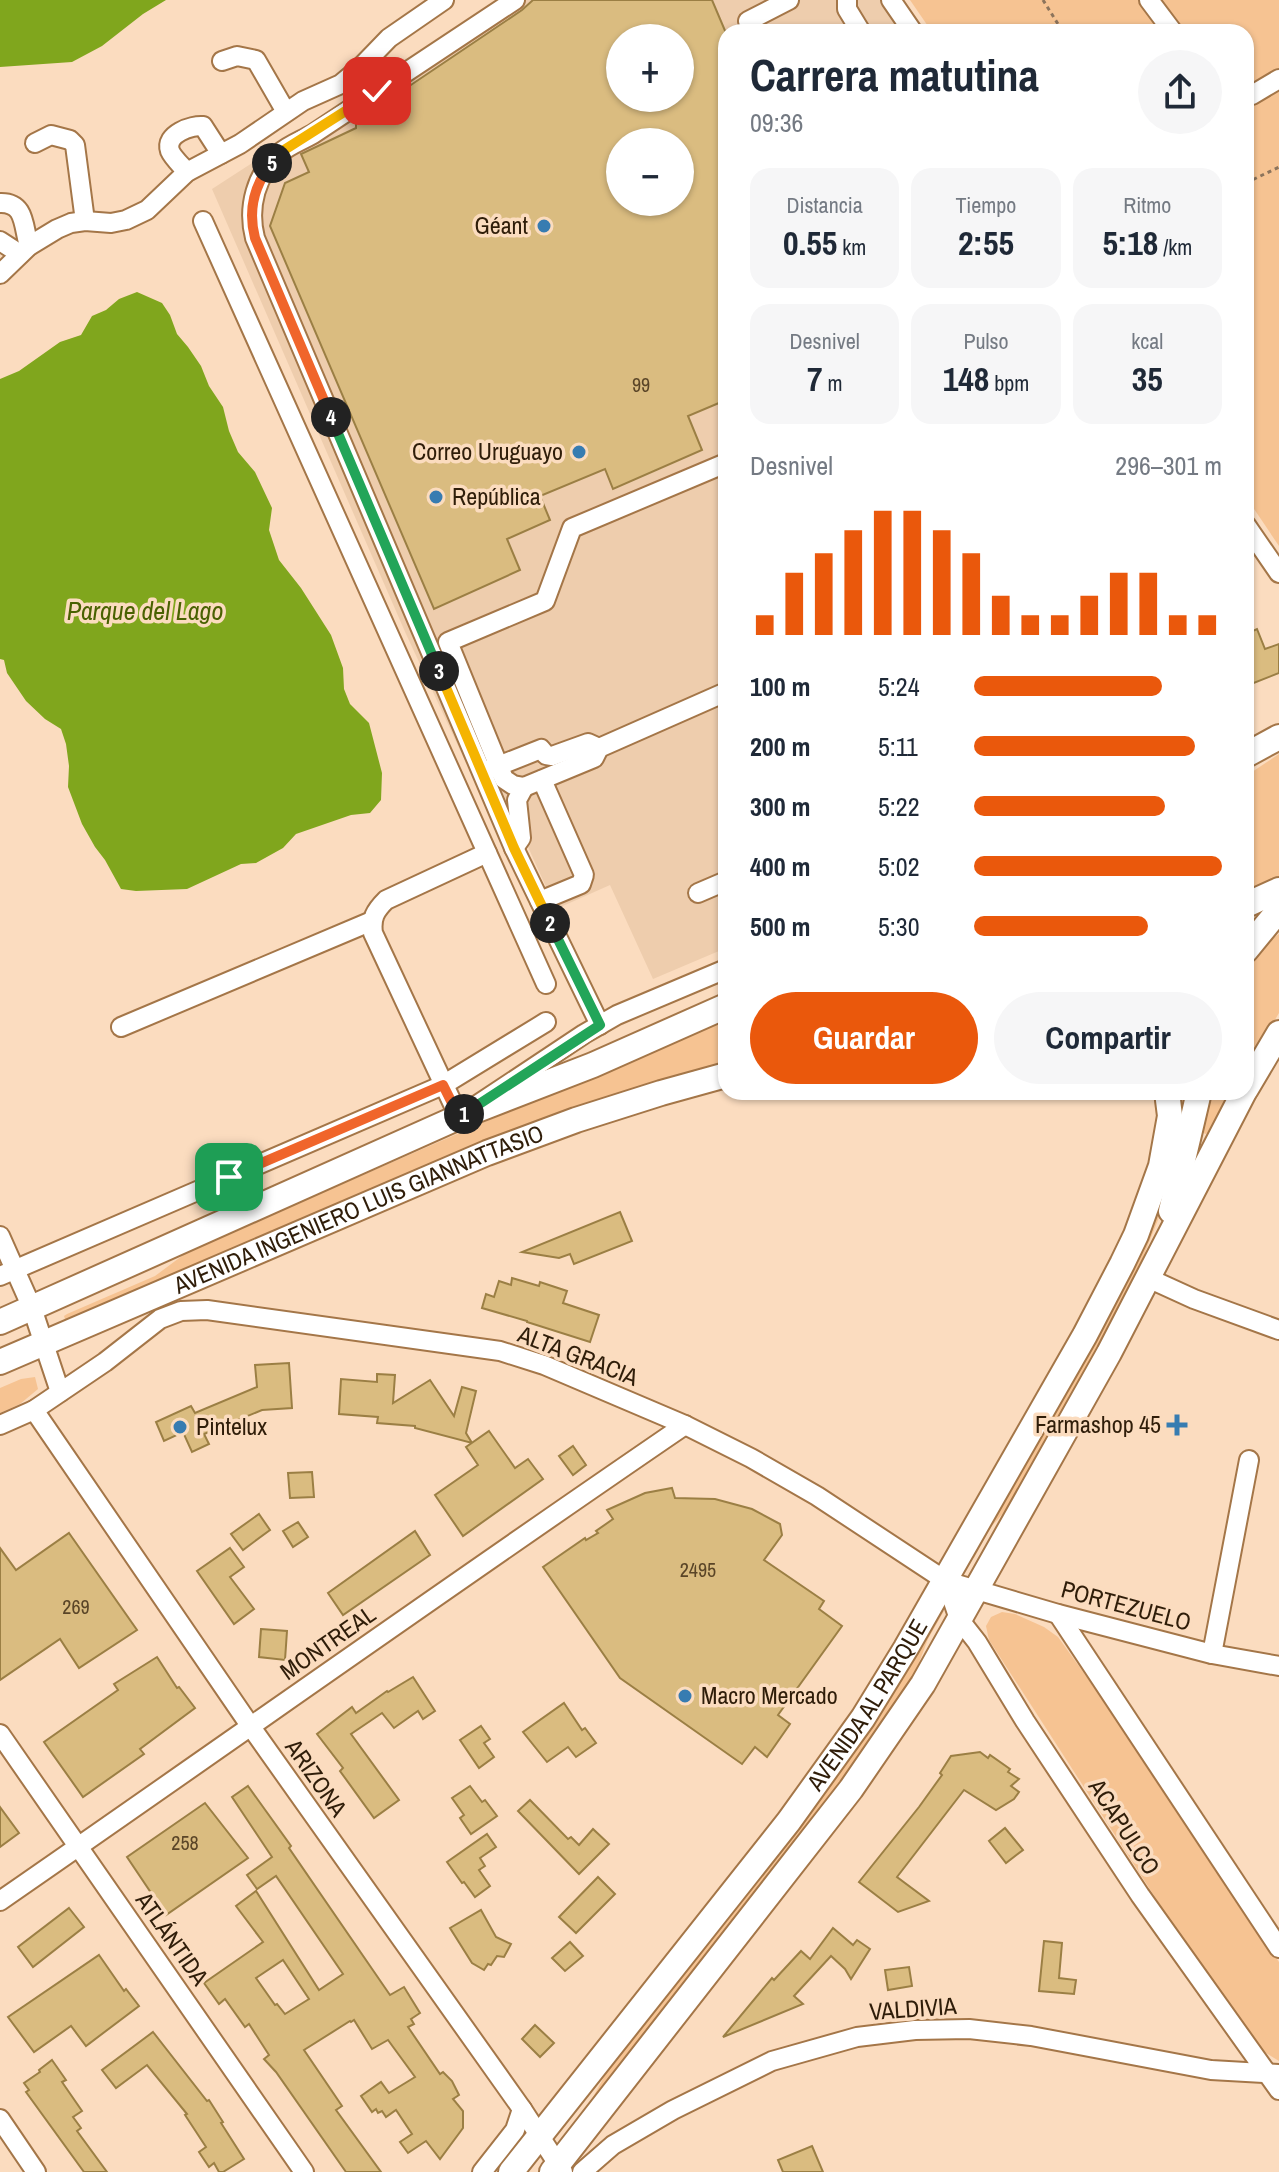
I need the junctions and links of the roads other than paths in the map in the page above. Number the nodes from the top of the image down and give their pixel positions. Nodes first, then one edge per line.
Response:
1 (444, 0) edge
2 (515, 0) edge
3 (789, 0) edge
4 (847, 0) edge
5 (891, 0) edge
6 (1149, 0) edge
7 (749, 24) edge
8 (856, 24) edge
9 (908, 24) edge
10 (1167, 24) edge
11 (222, 61) dead end
12 (1279, 79) edge
13 (1254, 94) edge
14 (286, 112) junction
15 (35, 143) dead end
16 (221, 154) junction
17 (187, 172) junction
18 (0, 203) edge
19 (85, 221) junction
20 (203, 221) dead end
21 (0, 241) edge
22 (25, 250) junction
23 (0, 274) edge
24 (718, 466) edge
25 (1254, 537) edge
26 (1279, 573) edge
27 (439, 646) junction
28 (718, 696) edge
29 (1279, 737) edge
30 (599, 748) junction
31 (1254, 751) edge
32 (490, 769) junction
33 (533, 784) junction
34 (514, 848) junction
35 (487, 853) junction
36 (718, 884) edge
37 (1279, 890) edge
38 (698, 893) dead end
39 (540, 901) junction
40 (1254, 901) edge
41 (1279, 909) edge
42 (1254, 920) edge
43 (372, 921) junction
44 (1254, 940) edge
45 (718, 972) edge
46 (546, 984) dead end
47 (718, 1010) edge
48 (546, 1022) dead end
49 (600, 1025) junction
50 (121, 1027) dead end
51 (1279, 1033) edge
52 (1254, 1076) edge
53 (718, 1077) edge
54 (443, 1085) junction
55 (1168, 1100) edge
56 (1197, 1100) edge
57 (1240, 1100) edge
58 (459, 1117) junction
59 (0, 1236) edge
60 (7, 1273) edge
61 (1148, 1278) junction
62 (32, 1308) junction
63 (0, 1322) edge
64 (1279, 1330) edge
65 (43, 1343) junction
66 (0, 1362) edge
67 (60, 1392) junction
68 (34, 1410) junction
69 (0, 1425) edge
70 (685, 1425) junction
71 (1249, 1460) dead end
72 (961, 1585) junction
73 (1058, 1614) junction
74 (959, 1619) junction
75 (1212, 1654) junction
76 (1279, 1666) edge
77 (251, 1727) junction
78 (0, 1734) edge
79 (79, 1846) junction
80 (0, 1901) edge
81 (1279, 1948) edge
82 (1272, 2074) edge
83 (1279, 2090) edge
84 (522, 2109) junction
85 (0, 2119) edge
86 (540, 2135) junction
87 (558, 2169) edge
88 (36, 2172) edge
89 (304, 2172) edge
90 (482, 2172) edge
91 (511, 2172) edge
92 (582, 2172) edge

1 - 14 street
2 - 27 street
3 - 7 street
4 - 8 street
5 - 9 street
6 - 10 street
11 - 14 street
12 - 13 street
14 - 16 street
15 - 19 street
16 - 17 street
16 - 17 street
17 - 19 street
18 - 22 street
19 - 22 street
20 - 35 street
21 - 22 street
22 - 23 street
24 - 27 street
25 - 26 street
27 - 32 street
28 - 30 street
29 - 31 main road
30 - 32 street
30 - 33 street
32 - 33 street
32 - 34 street
33 - 34 street
33 - 39 street
34 - 39 street
35 - 43 street
35 - 46 street
36 - 38 street
37 - 40 main road
39 - 49 street
41 - 42 main road
41 - 44 main road
43 - 50 street
43 - 54 street
45 - 49 street
47 - 58 main road, AVENIDA INGENIERO LUIS GIANNATTASIO
48 - 54 street
49 - 58 street
51 - 52 main road
53 - 65 main road, AVENIDA INGENIERO LUIS GIANNATTASIO
54 - 58 street
54 - 60 street
55 - 72 main road, AVENIDA AL PARQUE
56 - 61 main road
57 - 61 main road
58 - 62 main road, AVENIDA INGENIERO LUIS GIANNATTASIO
59 - 60 street
60 - 62 street
61 - 64 street
61 - 72 main road, AVENIDA AL PARQUE
62 - 63 main road, AVENIDA INGENIERO LUIS GIANNATTASIO
62 - 65 street
65 - 66 main road, AVENIDA INGENIERO LUIS GIANNATTASIO
65 - 67 street
67 - 68 street
67 - 70 street, ALTA GRACIA
68 - 69 street
68 - 77 street, ARIZONA
70 - 72 street, ALTA GRACIA
70 - 77 street, MONTREAL
71 - 75 street
72 - 73 street, PORTEZUELO
72 - 74 main road, AVENIDA AL PARQUE
72 - 86 main road, AVENIDA AL PARQUE
73 - 75 street, PORTEZUELO
73 - 81 street
74 - 82 street, ACAPULCO
74 - 87 main road, AVENIDA AL PARQUE
75 - 76 street, PORTEZUELO
77 - 79 street, MONTREAL
77 - 84 street, ARIZONA
78 - 79 street, ATLÁNTIDA
79 - 80 street, MONTREAL
79 - 89 street, ATLÁNTIDA
82 - 83 street, ACAPULCO
82 - 92 street, VALDIVIA
84 - 86 street, ARIZONA
84 - 90 street
85 - 88 street
86 - 87 street, ARIZONA
86 - 91 main road, AVENIDA AL PARQUE

